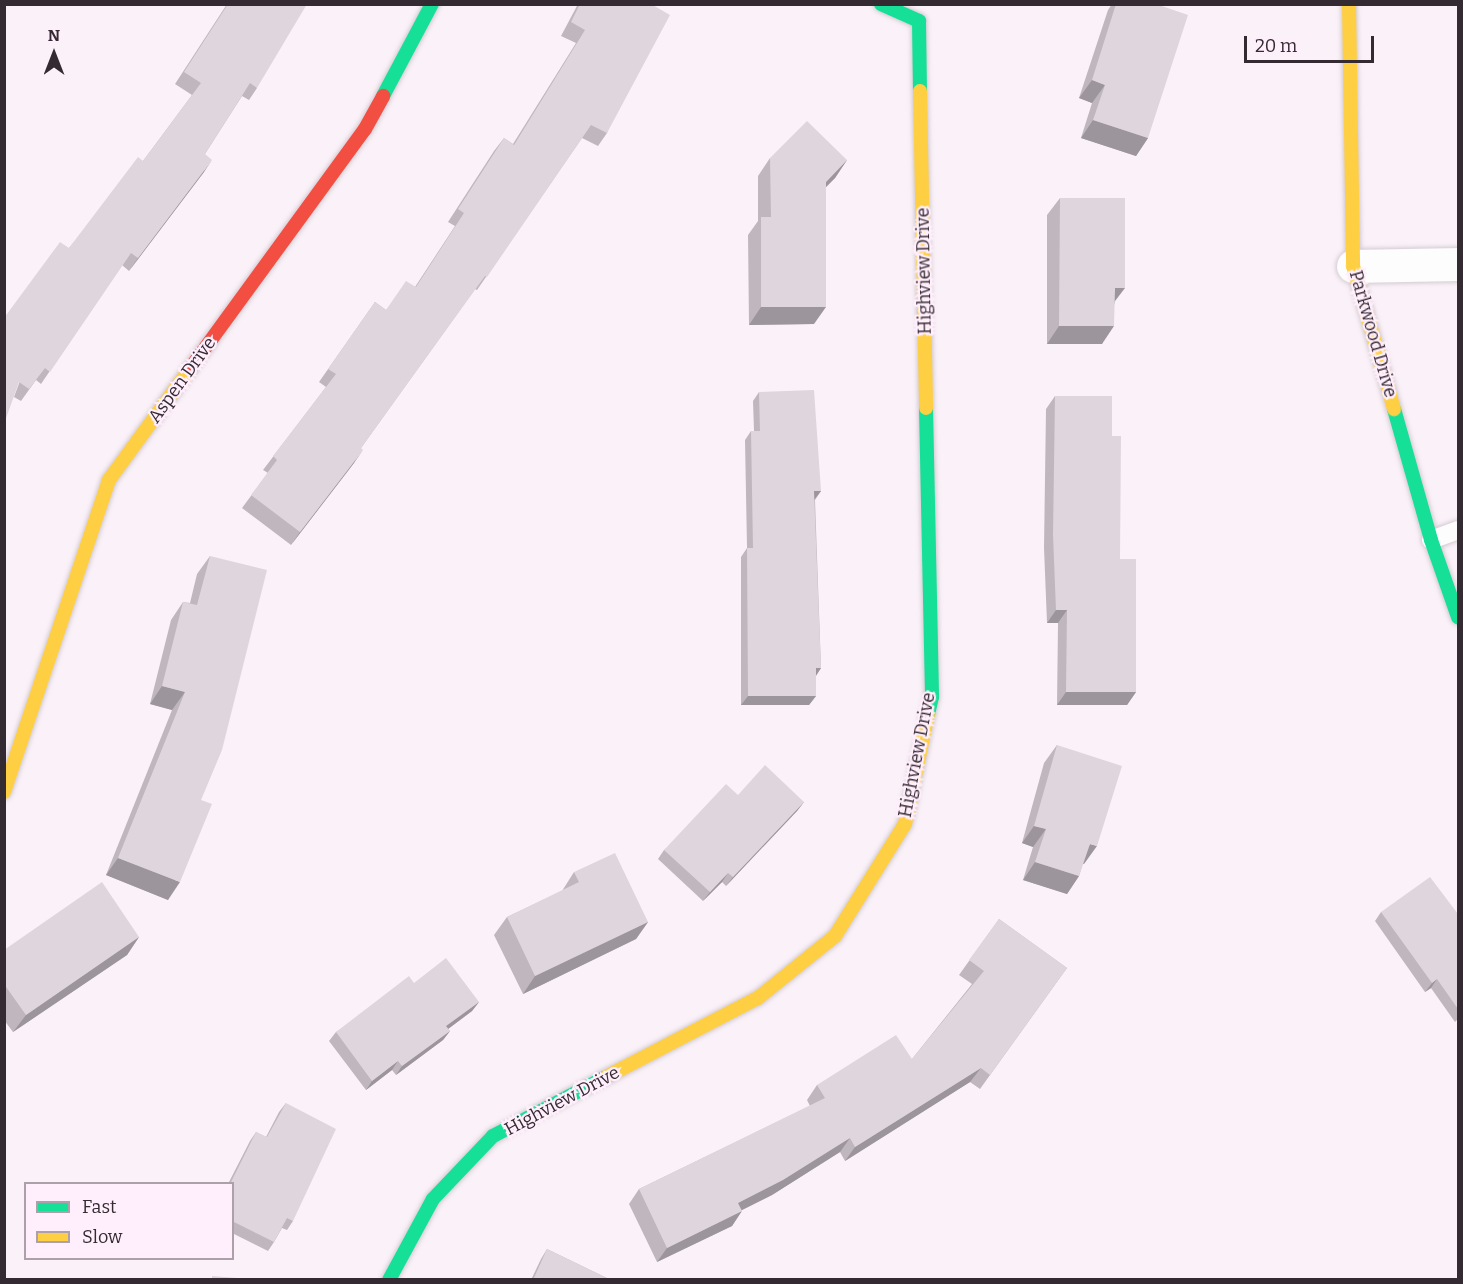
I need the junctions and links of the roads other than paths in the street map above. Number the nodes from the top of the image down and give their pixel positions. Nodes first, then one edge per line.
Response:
1 (432, 4) edge
2 (880, 4) edge
3 (1349, 4) edge
4 (1458, 264) edge
5 (1353, 266) junction
6 (1458, 530) edge
7 (1431, 540) junction
8 (1458, 617) edge
9 (4, 792) edge
10 (389, 1280) edge

1 - 9 street, Aspen Drive
2 - 10 street, Highview Drive
3 - 5 street, Parkwood Drive
4 - 5 street
5 - 7 street, Parkwood Drive
6 - 7 lane
7 - 8 street, Parkwood Drive

